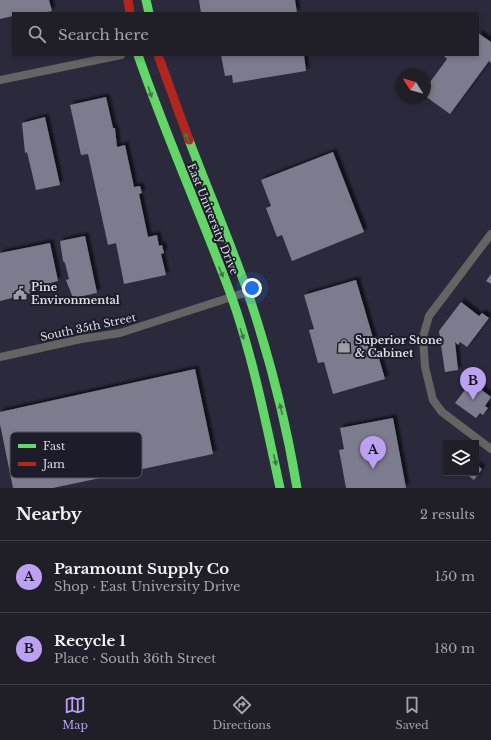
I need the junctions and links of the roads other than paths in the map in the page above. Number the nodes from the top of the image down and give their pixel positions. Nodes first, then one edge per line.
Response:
1 (128, 0) edge
2 (146, 0) edge
3 (130, 12) edge
4 (149, 12) edge
5 (116, 56) edge
6 (138, 56) edge
7 (158, 56) edge
8 (0, 80) edge
9 (491, 234) edge
10 (247, 292) junction
11 (231, 296) junction
12 (0, 356) edge
13 (491, 449) edge
14 (280, 488) edge
15 (297, 488) edge

1 - 3 main road
2 - 4 main road
5 - 8 street
6 -> 11 main road, East University Drive
10 -> 7 main road, East University Drive
9 - 13 street
10 - 11 street, South 35th Street
15 -> 10 main road, East University Drive
11 - 12 street, South 35th Street
11 -> 14 main road, East University Drive

